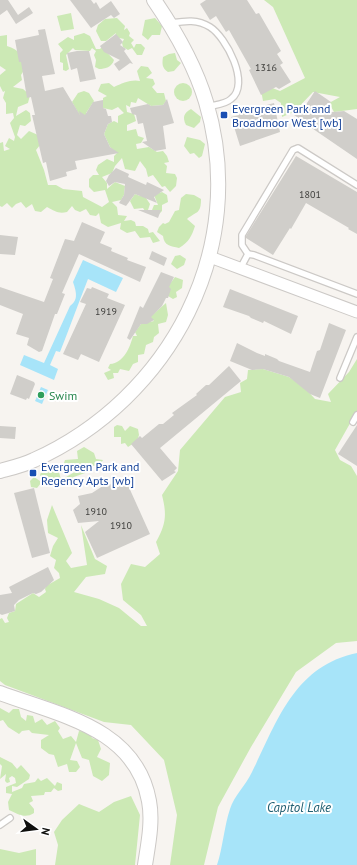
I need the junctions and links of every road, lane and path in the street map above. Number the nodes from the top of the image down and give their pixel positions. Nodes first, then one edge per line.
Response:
1 (154, 0) edge
2 (170, 24) junction
3 (207, 107) junction
4 (357, 185) edge
5 (248, 254) junction
6 (210, 256) junction
7 (241, 268) junction
8 (357, 294) edge
9 (357, 312) edge
10 (357, 337) edge
11 (340, 378) dead end
12 (357, 414) edge
13 (353, 422) dead end
14 (0, 471) edge
15 (0, 693) edge
16 (10, 818) dead end
17 (0, 825) edge
18 (145, 865) edge

1 - 2 street
2 - 3 street
2 - 3 lane
3 - 6 street
4 - 5 lane
5 - 7 lane
5 - 8 lane
6 - 7 street
6 - 14 street
7 - 9 street
10 - 11 lane
12 - 13 lane
15 - 18 street
16 - 17 lane

